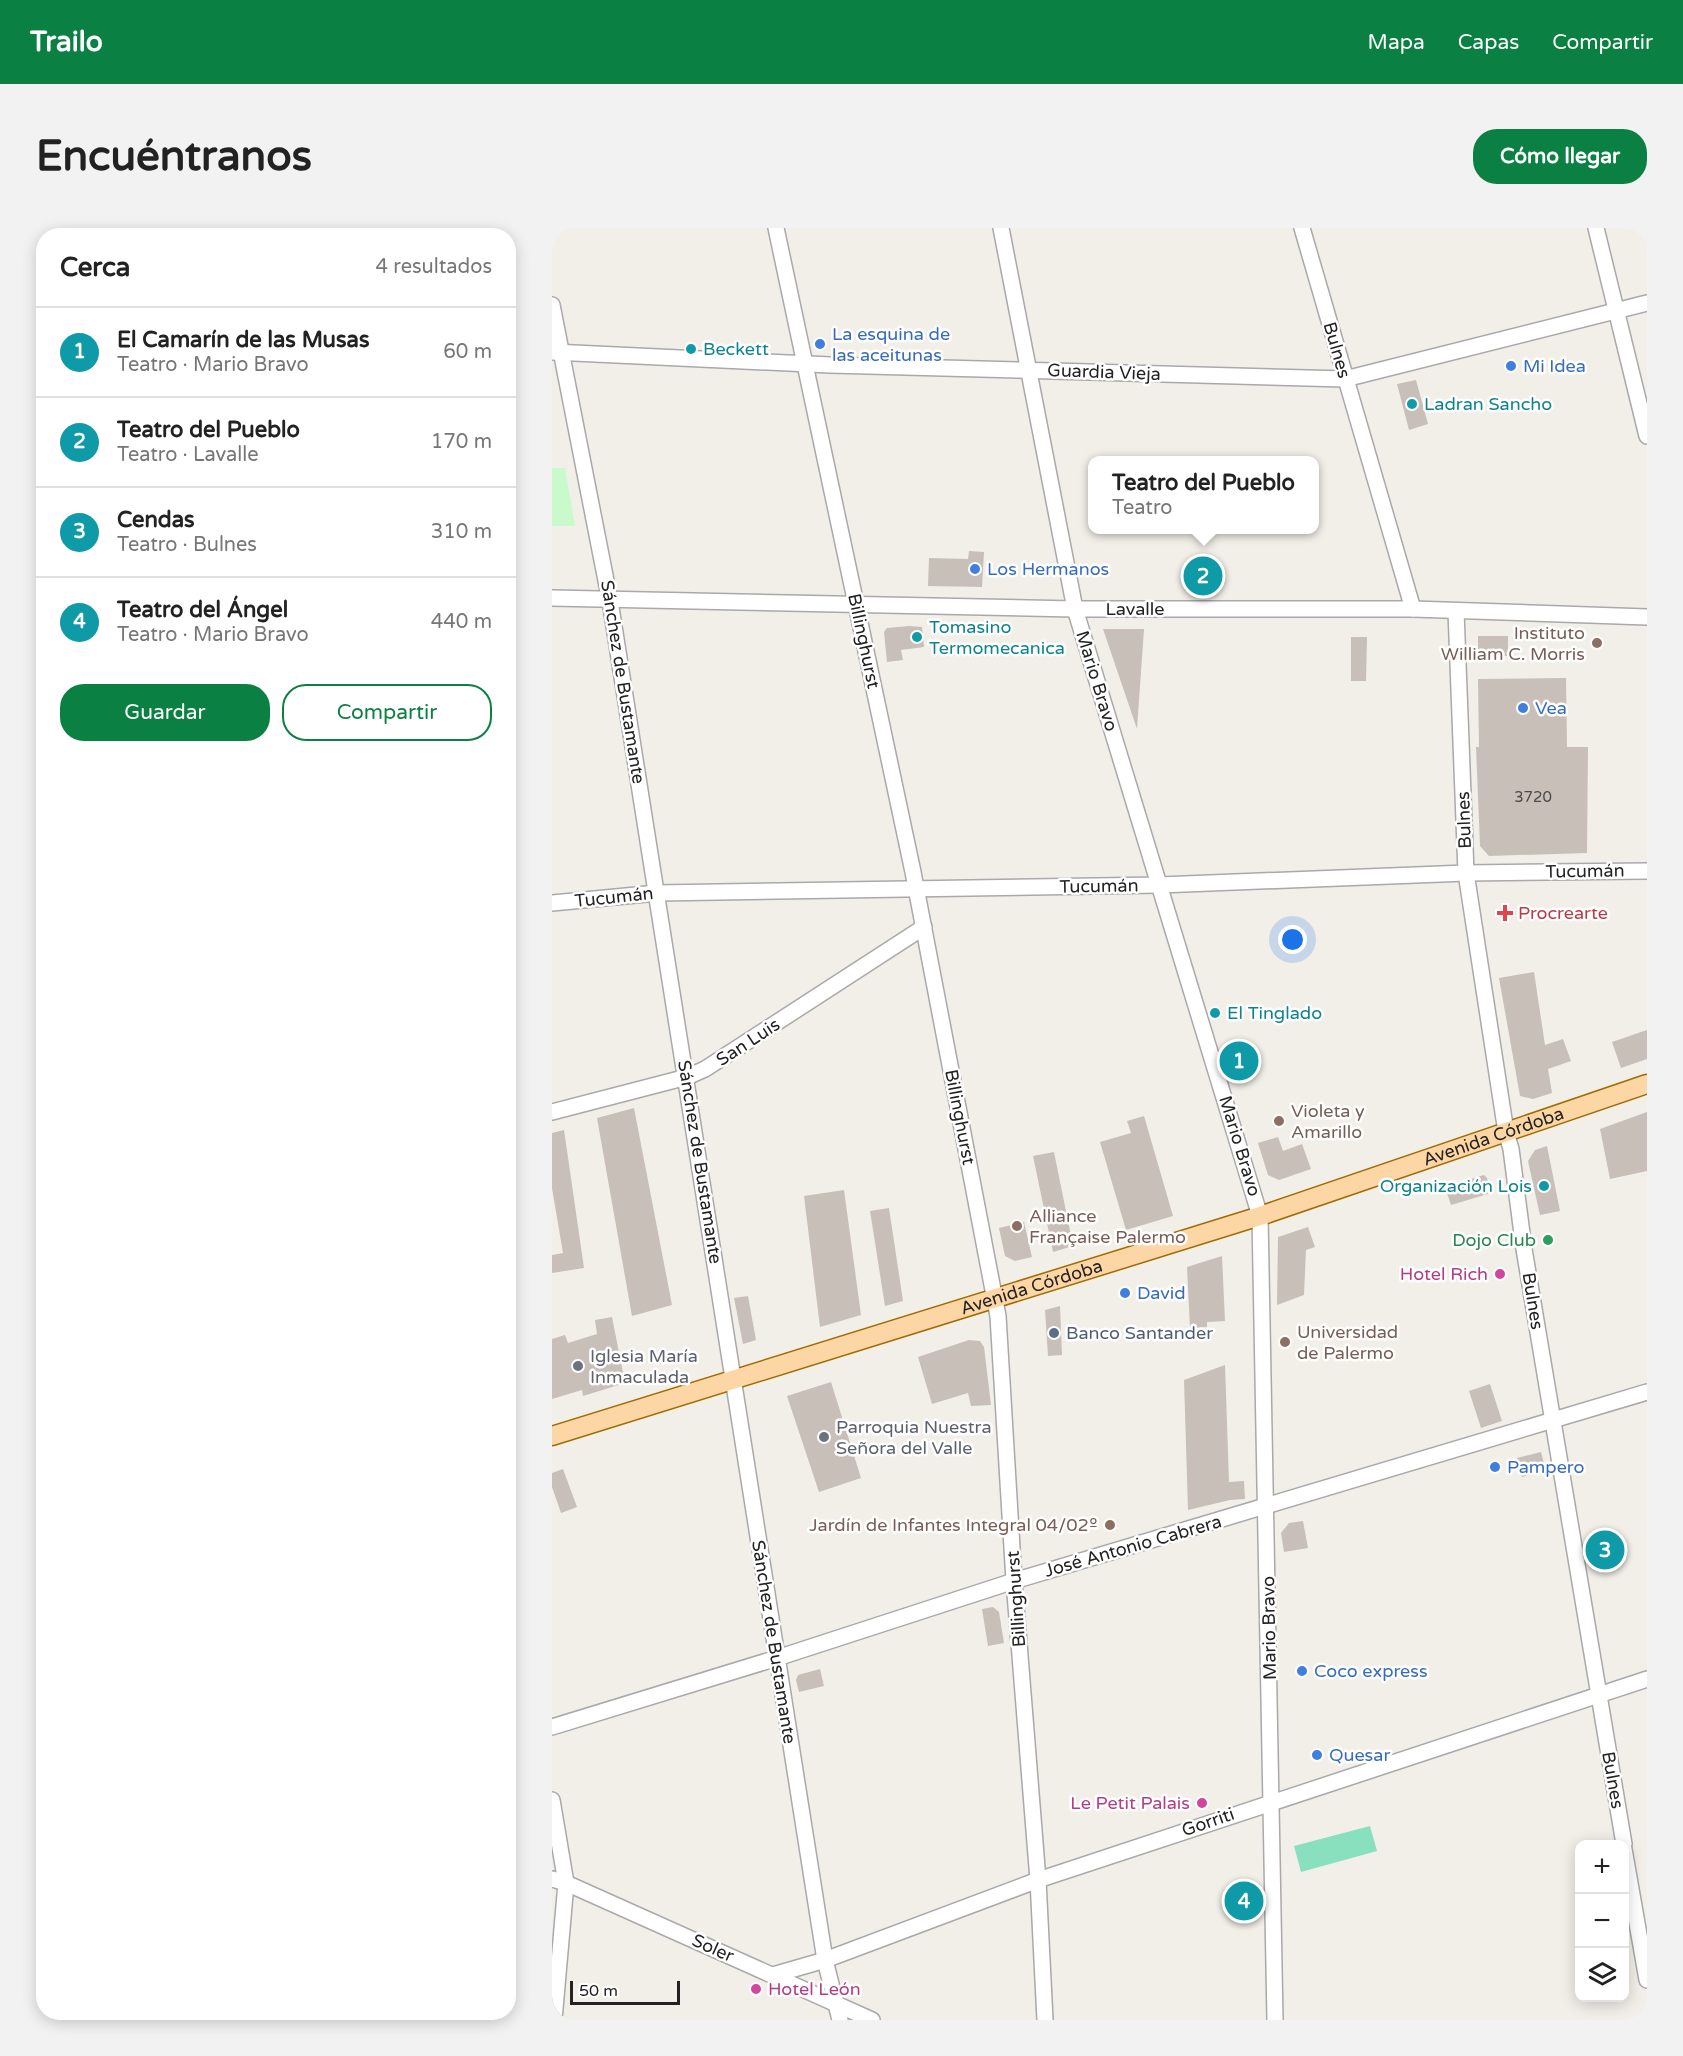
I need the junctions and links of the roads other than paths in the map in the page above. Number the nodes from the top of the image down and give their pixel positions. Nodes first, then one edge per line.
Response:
1 (776, 228) edge
2 (1001, 228) edge
3 (1302, 228) edge
4 (1596, 228) edge
5 (1647, 303) edge
6 (552, 305) edge
7 (1616, 310) junction
8 (557, 352) edge
9 (804, 364) junction
10 (1029, 370) junction
11 (1345, 379) junction
12 (1647, 436) edge
13 (552, 598) edge
14 (610, 601) junction
15 (857, 604) junction
16 (1075, 609) junction
17 (1413, 609) junction
18 (1456, 611) junction
19 (1647, 617) edge
20 (1647, 871) edge
21 (1466, 873) junction
22 (1160, 885) junction
23 (916, 889) junction
24 (657, 893) junction
25 (552, 903) edge
26 (924, 927) junction
27 (687, 1077) junction
28 (1647, 1084) edge
29 (552, 1112) edge
30 (1506, 1132) junction
31 (1260, 1216) junction
32 (996, 1298) junction
33 (733, 1381) junction
34 (1647, 1392) edge
35 (1553, 1421) junction
36 (552, 1436) edge
37 (1266, 1508) junction
38 (1014, 1581) junction
39 (777, 1658) junction
40 (1647, 1679) edge
41 (1599, 1694) junction
42 (552, 1727) edge
43 (552, 1800) edge
44 (1273, 1800) junction
45 (1623, 1840) edge
46 (1629, 1876) edge
47 (1038, 1880) junction
48 (559, 1881) edge
49 (825, 1960) junction
50 (773, 1975) junction
51 (1647, 1980) edge
52 (834, 2003) junction
53 (554, 2020) edge
54 (840, 2020) edge
55 (872, 2020) edge
56 (1045, 2020) edge
57 (1275, 2020) edge

1 - 9 street, Billinghurst
2 - 10 street, Mario Bravo
3 - 11 street, Bulnes
4 - 7 street
5 - 7 street, Guardia Vieja
6 - 8 street, Sánchez de Bustamante
7 - 11 street, Guardia Vieja
7 - 12 street
8 - 9 street, Guardia Vieja
8 - 14 street, Sánchez de Bustamante
9 - 10 street, Guardia Vieja
9 - 15 street, Billinghurst
10 - 11 street, Guardia Vieja
10 - 16 street, Mario Bravo
11 - 17 street, Bulnes
13 - 14 street, Lavalle
14 - 15 street, Lavalle
14 - 24 street, Sánchez de Bustamante
15 - 16 street, Lavalle
15 - 23 street, Billinghurst
16 - 17 street, Lavalle
16 - 22 street, Mario Bravo
17 - 18 street, Lavalle
18 - 19 street, Lavalle
18 - 21 street, Bulnes
20 - 21 street, Tucumán
21 - 22 street, Tucumán
21 - 30 street, Bulnes
22 - 23 street, Tucumán
22 - 31 street, Mario Bravo
23 - 24 street, Tucumán
23 - 26 street, Billinghurst
24 - 25 street, Tucumán
24 - 27 street, Sánchez de Bustamante
26 - 27 street, San Luis
26 - 32 street, Billinghurst
27 - 29 street, San Luis
27 - 33 street, Sánchez de Bustamante
28 - 30 main road, Avenida Córdoba
30 - 31 main road, Avenida Córdoba
30 - 35 street, Bulnes
31 - 32 main road, Avenida Córdoba
31 - 37 street, Mario Bravo
32 - 33 main road, Avenida Córdoba
32 - 38 street, Billinghurst
33 - 36 main road, Avenida Córdoba
33 - 39 street, Sánchez de Bustamante
34 - 35 street, José Antonio Cabrera
35 - 37 street, José Antonio Cabrera
35 - 41 street, Bulnes
37 - 38 street, José Antonio Cabrera
37 - 44 street, Mario Bravo
38 - 39 street, José Antonio Cabrera
38 - 47 street, Billinghurst
39 - 42 street, José Antonio Cabrera
39 - 49 street, Sánchez de Bustamante
40 - 41 street, Gorriti
41 - 44 street, Gorriti
41 - 45 street, Bulnes
43 - 48 street
44 - 47 street, Gorriti
44 - 57 street, Mario Bravo
46 - 51 street, Bulnes
47 - 49 street, Gorriti
47 - 56 street, Billinghurst
48 - 50 street, Soler
48 - 53 street
49 - 50 street, Gorriti
49 - 52 street, Sánchez de Bustamante
50 - 52 street, Soler
52 - 54 street, Sánchez de Bustamante
52 - 55 street, Soler

